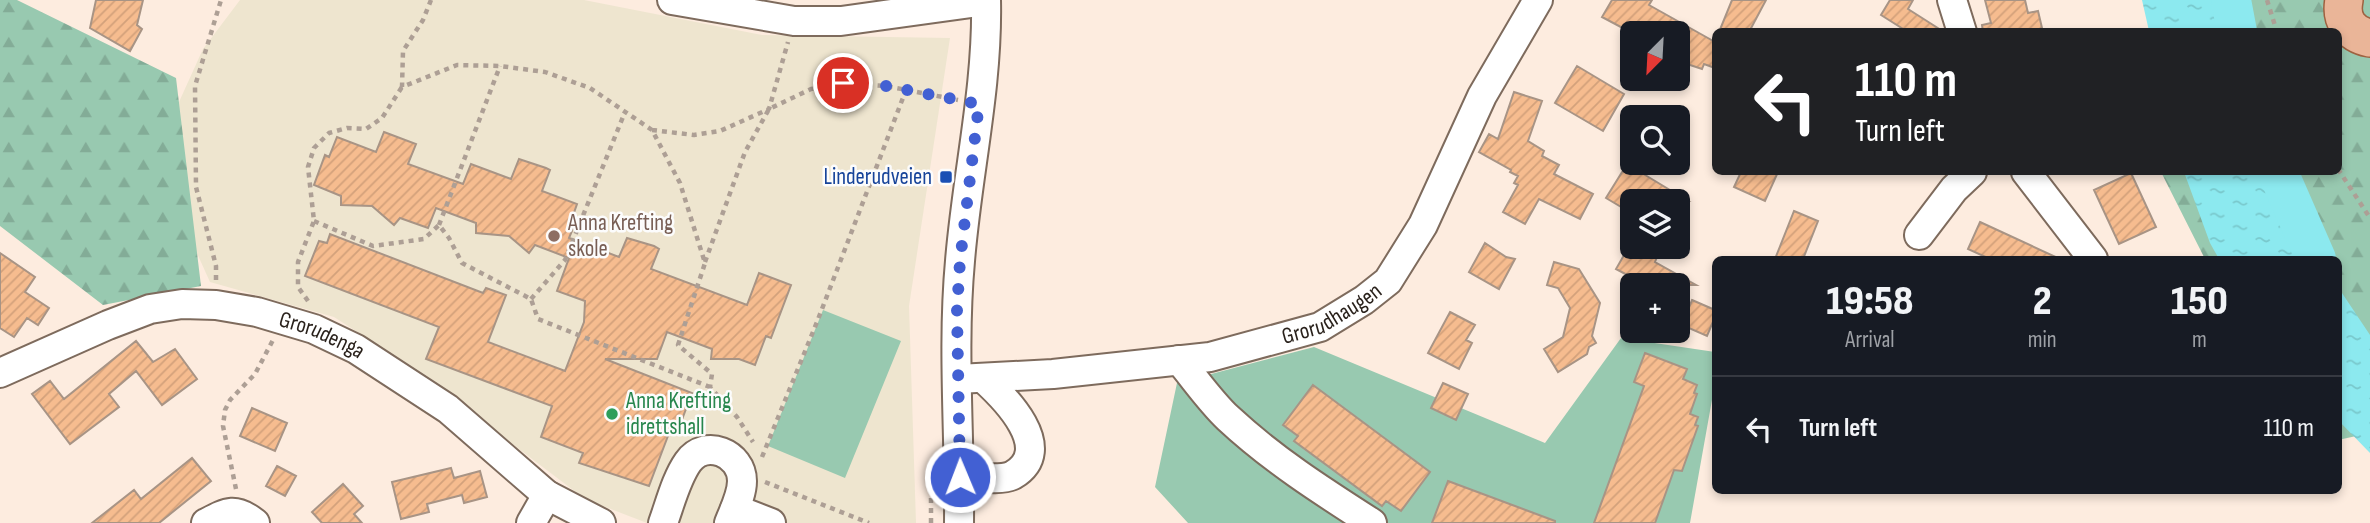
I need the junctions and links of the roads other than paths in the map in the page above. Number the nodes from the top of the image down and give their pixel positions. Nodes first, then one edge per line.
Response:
1 (671, 0) edge
2 (1538, 0) edge
3 (1952, 0) edge
4 (2344, 0) edge
5 (986, 1) edge
6 (763, 8) edge
7 (1961, 28) edge
8 (2366, 43) edge
9 (1969, 175) edge
10 (2028, 175) edge
11 (1919, 235) dead end
12 (2091, 256) edge
13 (1179, 360) junction
14 (0, 373) edge
15 (970, 378) junction
16 (960, 477) junction
17 (547, 495) junction
18 (732, 516) edge
19 (246, 517) edge
20 (206, 523) edge
21 (531, 523) edge
22 (601, 523) edge
23 (663, 523) edge
24 (771, 523) edge
25 (959, 523) edge
26 (1372, 523) edge

1 - 6 street
2 - 13 street, Grorudhaugen
3 - 7 street
4 - 8 main road
5 - 6 street
5 - 15 street
9 - 11 street
10 - 12 street
13 - 15 street, Grorudhaugen
13 - 26 street
14 - 17 street, Grorudenga
15 - 16 street
15 - 16 street
16 - 25 street
17 - 21 street
17 - 22 street, Grorudenga
18 - 23 street
18 - 24 street
19 - 20 street

